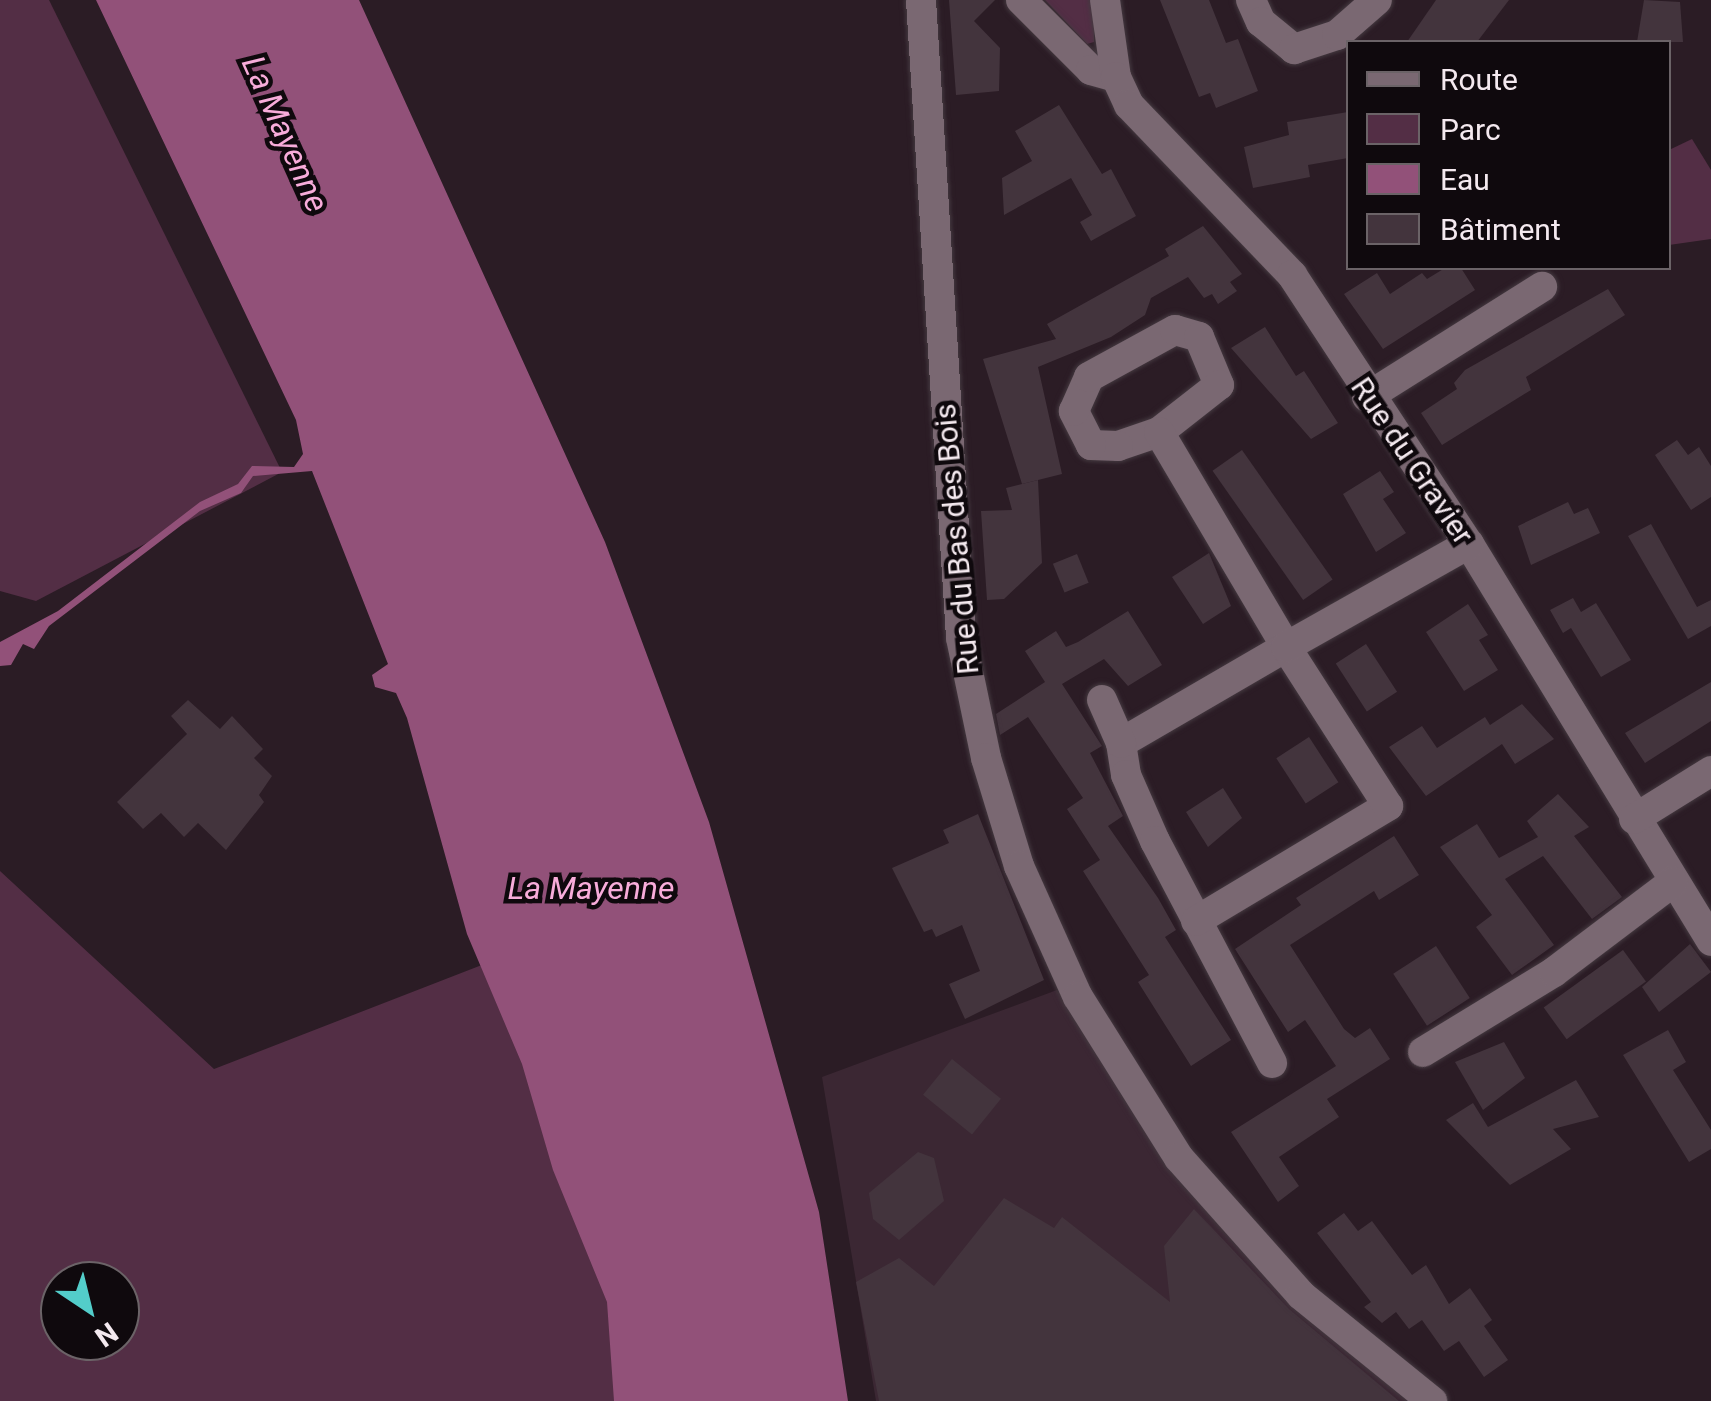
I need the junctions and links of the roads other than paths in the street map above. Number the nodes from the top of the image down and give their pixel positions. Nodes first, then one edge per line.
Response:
1 (921, 0) edge
2 (1021, 0) edge
3 (1105, 0) edge
4 (1251, 0) edge
5 (1377, 0) edge
6 (1116, 77) junction
7 (1542, 287) dead end
8 (1367, 397) junction
9 (1159, 432) junction
10 (1470, 544) junction
11 (1286, 647) junction
12 (1102, 700) dead end
13 (1121, 743) junction
14 (1711, 771) edge
15 (1634, 819) junction
16 (1673, 882) junction
17 (1196, 921) junction
18 (1711, 941) edge
19 (1422, 1052) dead end
20 (1272, 1064) dead end
21 (1432, 1401) edge

1 - 21 street, Rue du Bas des Bois
2 - 6 street
3 - 6 street, Rue du Gravier
4 - 5 street
6 - 8 street, Rue du Gravier
7 - 8 street
8 - 10 street, Rue du Gravier
9 - 9 street
9 - 11 street
10 - 11 street
10 - 15 street, Rue du Gravier
11 - 13 street
11 - 17 street
12 - 13 street
13 - 17 street
14 - 15 street
15 - 16 street, Rue du Gravier
16 - 18 street, Rue du Gravier
16 - 19 street
17 - 20 street

